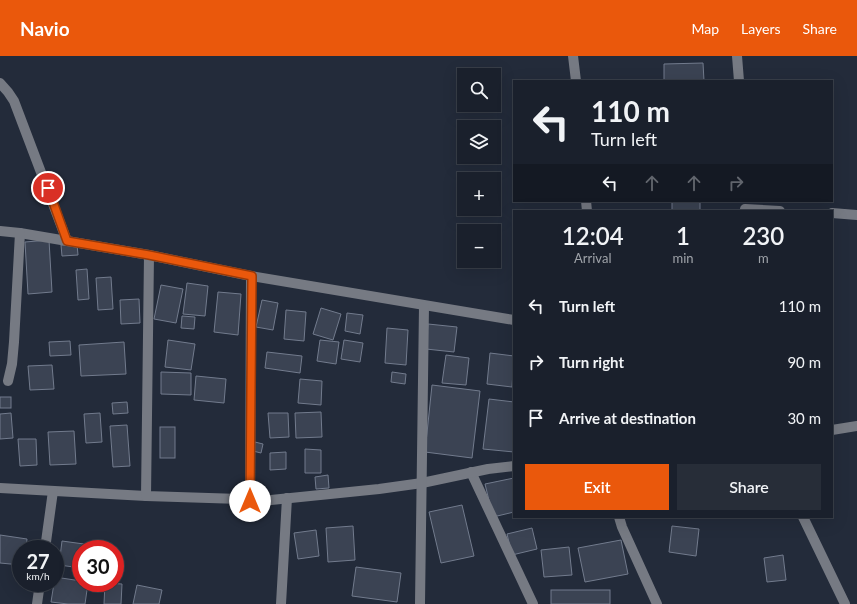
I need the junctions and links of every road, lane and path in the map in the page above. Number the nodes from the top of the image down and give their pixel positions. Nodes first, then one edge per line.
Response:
1 (573, 56) edge
2 (737, 56) edge
3 (576, 80) edge
4 (739, 80) edge
5 (0, 83) edge
6 (745, 207) edge
7 (771, 210) edge
8 (833, 214) edge
9 (857, 215) edge
10 (0, 231) edge
11 (20, 233) junction
12 (67, 241) junction
13 (149, 255) junction
14 (252, 276) junction
15 (424, 306) junction
16 (513, 320) edge
17 (8, 381) dead end
18 (857, 426) edge
19 (833, 430) edge
20 (513, 466) edge
21 (471, 472) junction
22 (422, 483) junction
23 (0, 488) edge
24 (53, 491) junction
25 (146, 496) junction
26 (287, 498) junction
27 (250, 501) junction
28 (619, 518) edge
29 (803, 518) edge
30 (46, 540) edge
31 (39, 592) edge
32 (37, 604) edge
33 (281, 604) edge
34 (420, 604) edge
35 (533, 604) edge
36 (657, 604) edge
37 (845, 604) edge

1 - 3 street
2 - 4 street
5 - 12 street
6 - 7 street
8 - 9 street
10 - 11 street
11 - 12 street
11 - 17 street
12 - 13 street
13 - 14 street
13 - 25 street
14 - 15 street
14 - 27 street
15 - 16 street
15 - 22 street
18 - 19 street
20 - 21 street
21 - 22 street
21 - 35 street
22 - 26 street
22 - 34 street
23 - 24 street
24 - 25 street
24 - 30 street
25 - 27 street
26 - 27 street
26 - 33 street
28 - 36 street
29 - 37 street
31 - 32 street

